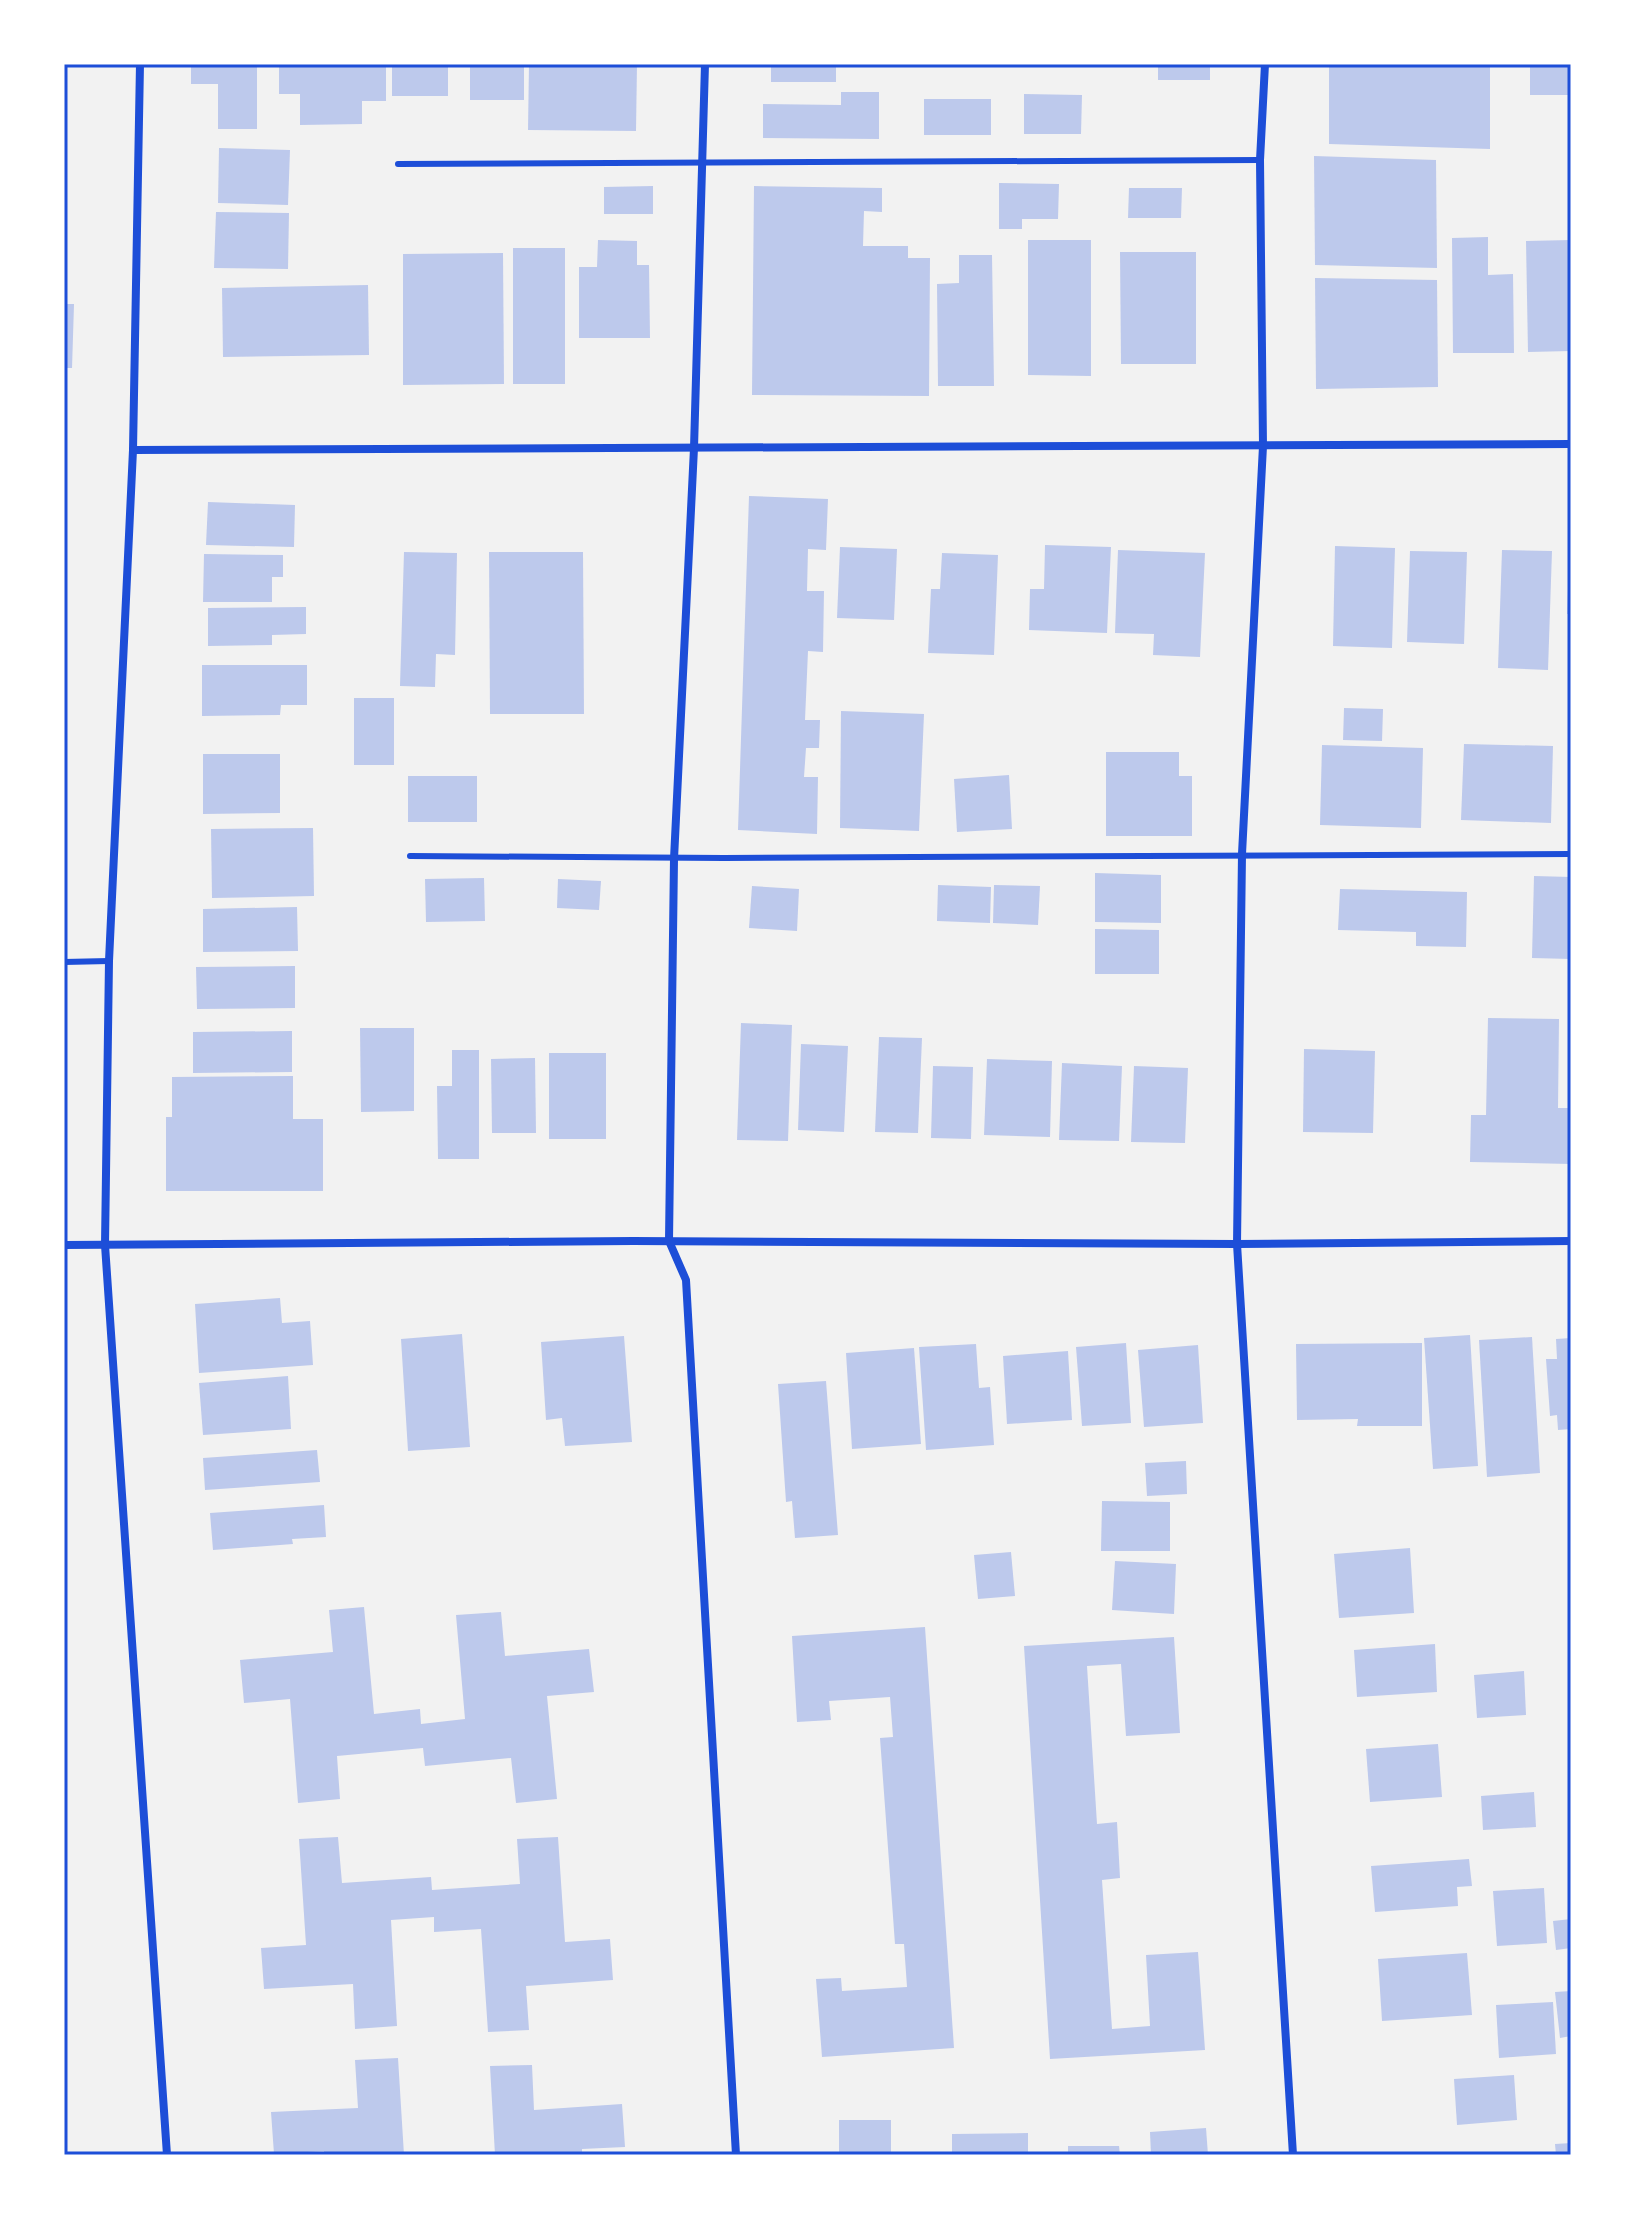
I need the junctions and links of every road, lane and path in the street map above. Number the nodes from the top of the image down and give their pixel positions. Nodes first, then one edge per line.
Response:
1 (140, 64) edge
2 (705, 64) edge
3 (1265, 64) edge
4 (1260, 160) junction
5 (398, 164) dead end
6 (702, 164) junction
7 (1571, 444) edge
8 (1263, 446) junction
9 (694, 448) junction
10 (133, 450) junction
11 (1242, 854) junction
12 (1571, 854) edge
13 (410, 856) dead end
14 (674, 859) junction
15 (109, 961) junction
16 (64, 962) edge
17 (669, 1241) junction
18 (1571, 1241) edge
19 (1237, 1244) junction
20 (64, 1245) edge
21 (105, 1245) junction
22 (167, 2155) edge
23 (736, 2155) edge
24 (1293, 2155) edge

1 - 10 street
2 - 6 street
3 - 4 street
4 - 6 lane
4 - 8 street
5 - 6 lane
6 - 9 street
7 - 8 street
8 - 9 street
8 - 11 street
9 - 10 street
9 - 14 street
10 - 15 street
11 - 12 lane
11 - 14 lane
11 - 19 street
13 - 14 lane
14 - 17 street
15 - 16 lane
15 - 21 street
17 - 19 street
17 - 21 street
17 - 23 street
18 - 19 street
19 - 24 street
20 - 21 street
21 - 22 street

